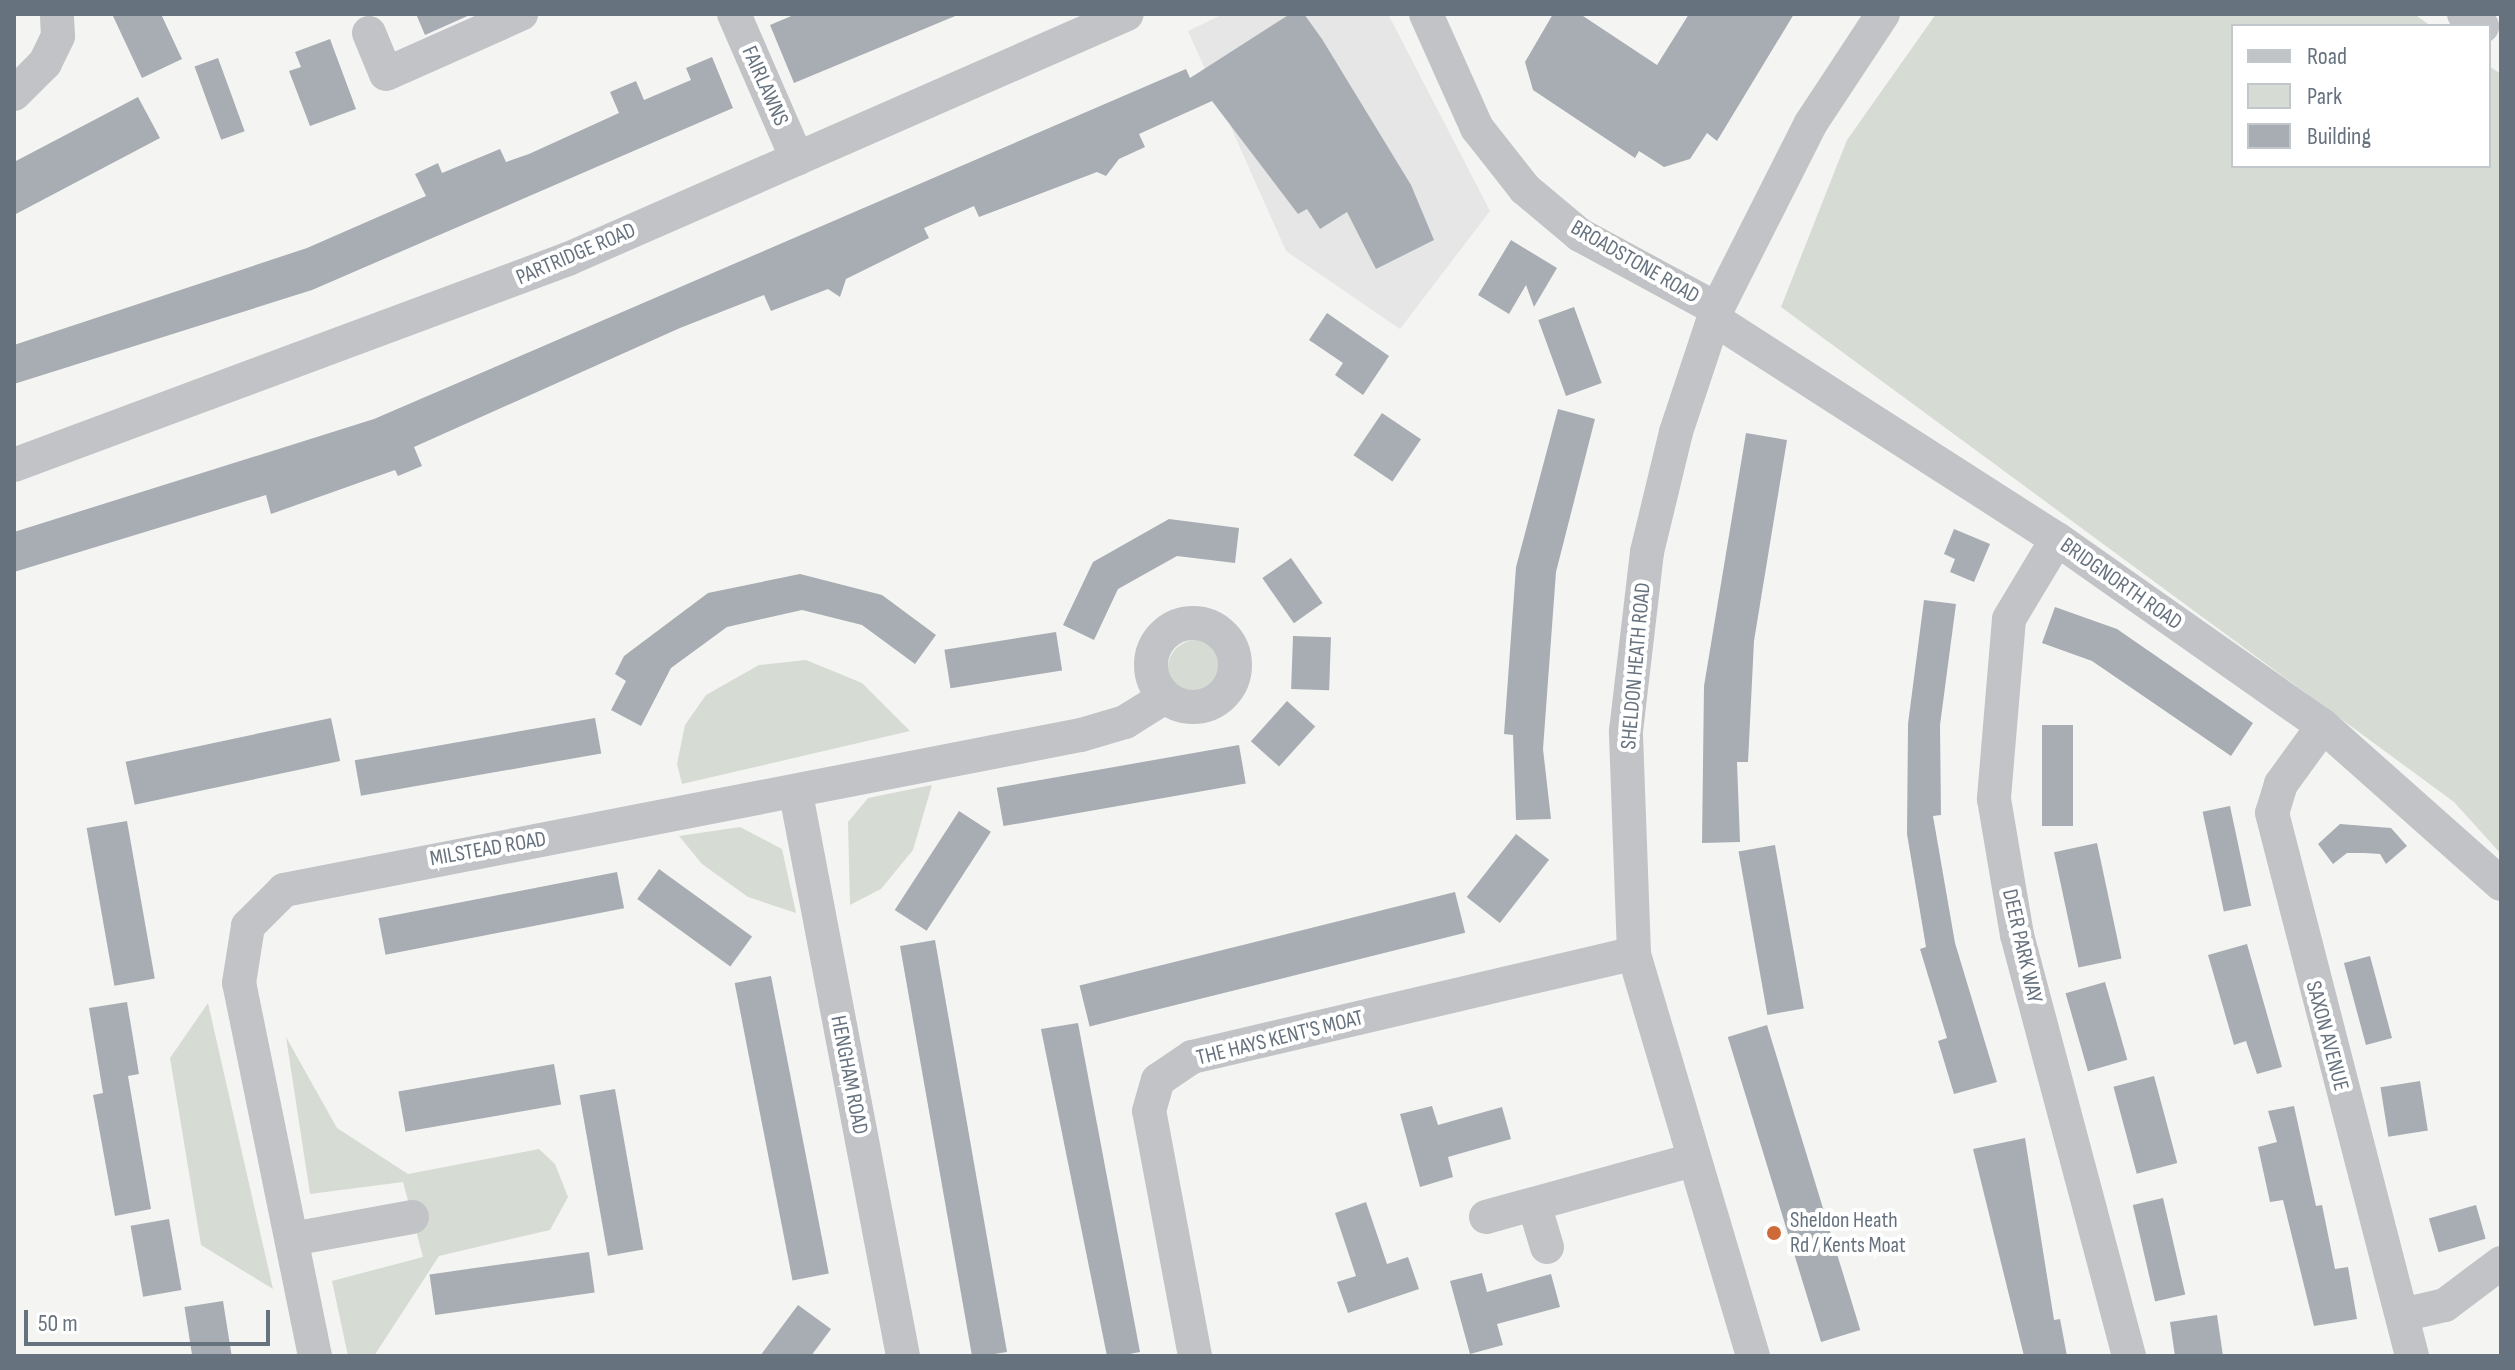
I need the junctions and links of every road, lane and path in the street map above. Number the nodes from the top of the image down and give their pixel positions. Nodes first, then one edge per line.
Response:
1 (57, 14) edge
2 (521, 14) edge
3 (734, 14) edge
4 (1127, 14) edge
5 (1426, 14) edge
6 (1883, 14) edge
7 (369, 33) dead end
8 (14, 94) edge
9 (797, 159) junction
10 (1716, 314) junction
11 (14, 465) edge
12 (2057, 539) junction
13 (1165, 697) dead end
14 (2323, 726) junction
15 (796, 794) junction
16 (2501, 884) edge
17 (1634, 953) junction
18 (1690, 1161) junction
19 (1534, 1204) junction
20 (412, 1217) dead end
21 (1486, 1217) dead end
22 (292, 1239) junction
23 (1547, 1247) dead end
24 (2501, 1263) edge
25 (2406, 1314) junction
26 (315, 1356) edge
27 (903, 1356) edge
28 (1195, 1356) edge
29 (1753, 1356) edge
30 (2129, 1356) edge
31 (2412, 1356) edge

1 - 8 street
2 - 7 street
3 - 9 street, FAIRLAWNS
4 - 9 street, PARTRIDGE ROAD
5 - 10 street, BROADSTONE ROAD
6 - 10 street, SHELDON HEATH ROAD
9 - 11 street, PARTRIDGE ROAD
10 - 12 street, BRIDGNORTH ROAD
10 - 17 street, SHELDON HEATH ROAD
12 - 14 street, BRIDGNORTH ROAD
12 - 30 street, DEER PARK WAY
13 - 15 street, MILSTEAD ROAD
14 - 16 street, BRIDGNORTH ROAD
14 - 25 street, SAXON AVENUE
15 - 22 street, MILSTEAD ROAD
15 - 27 street, HENGHAM ROAD
17 - 18 street, SHELDON HEATH ROAD
17 - 28 street, THE HAYS KENT'S MOAT
18 - 19 street
18 - 29 street, SHELDON HEATH ROAD
19 - 21 street
19 - 23 street
20 - 22 street
22 - 26 street, MILSTEAD ROAD
24 - 25 street
25 - 31 street, SAXON AVENUE

